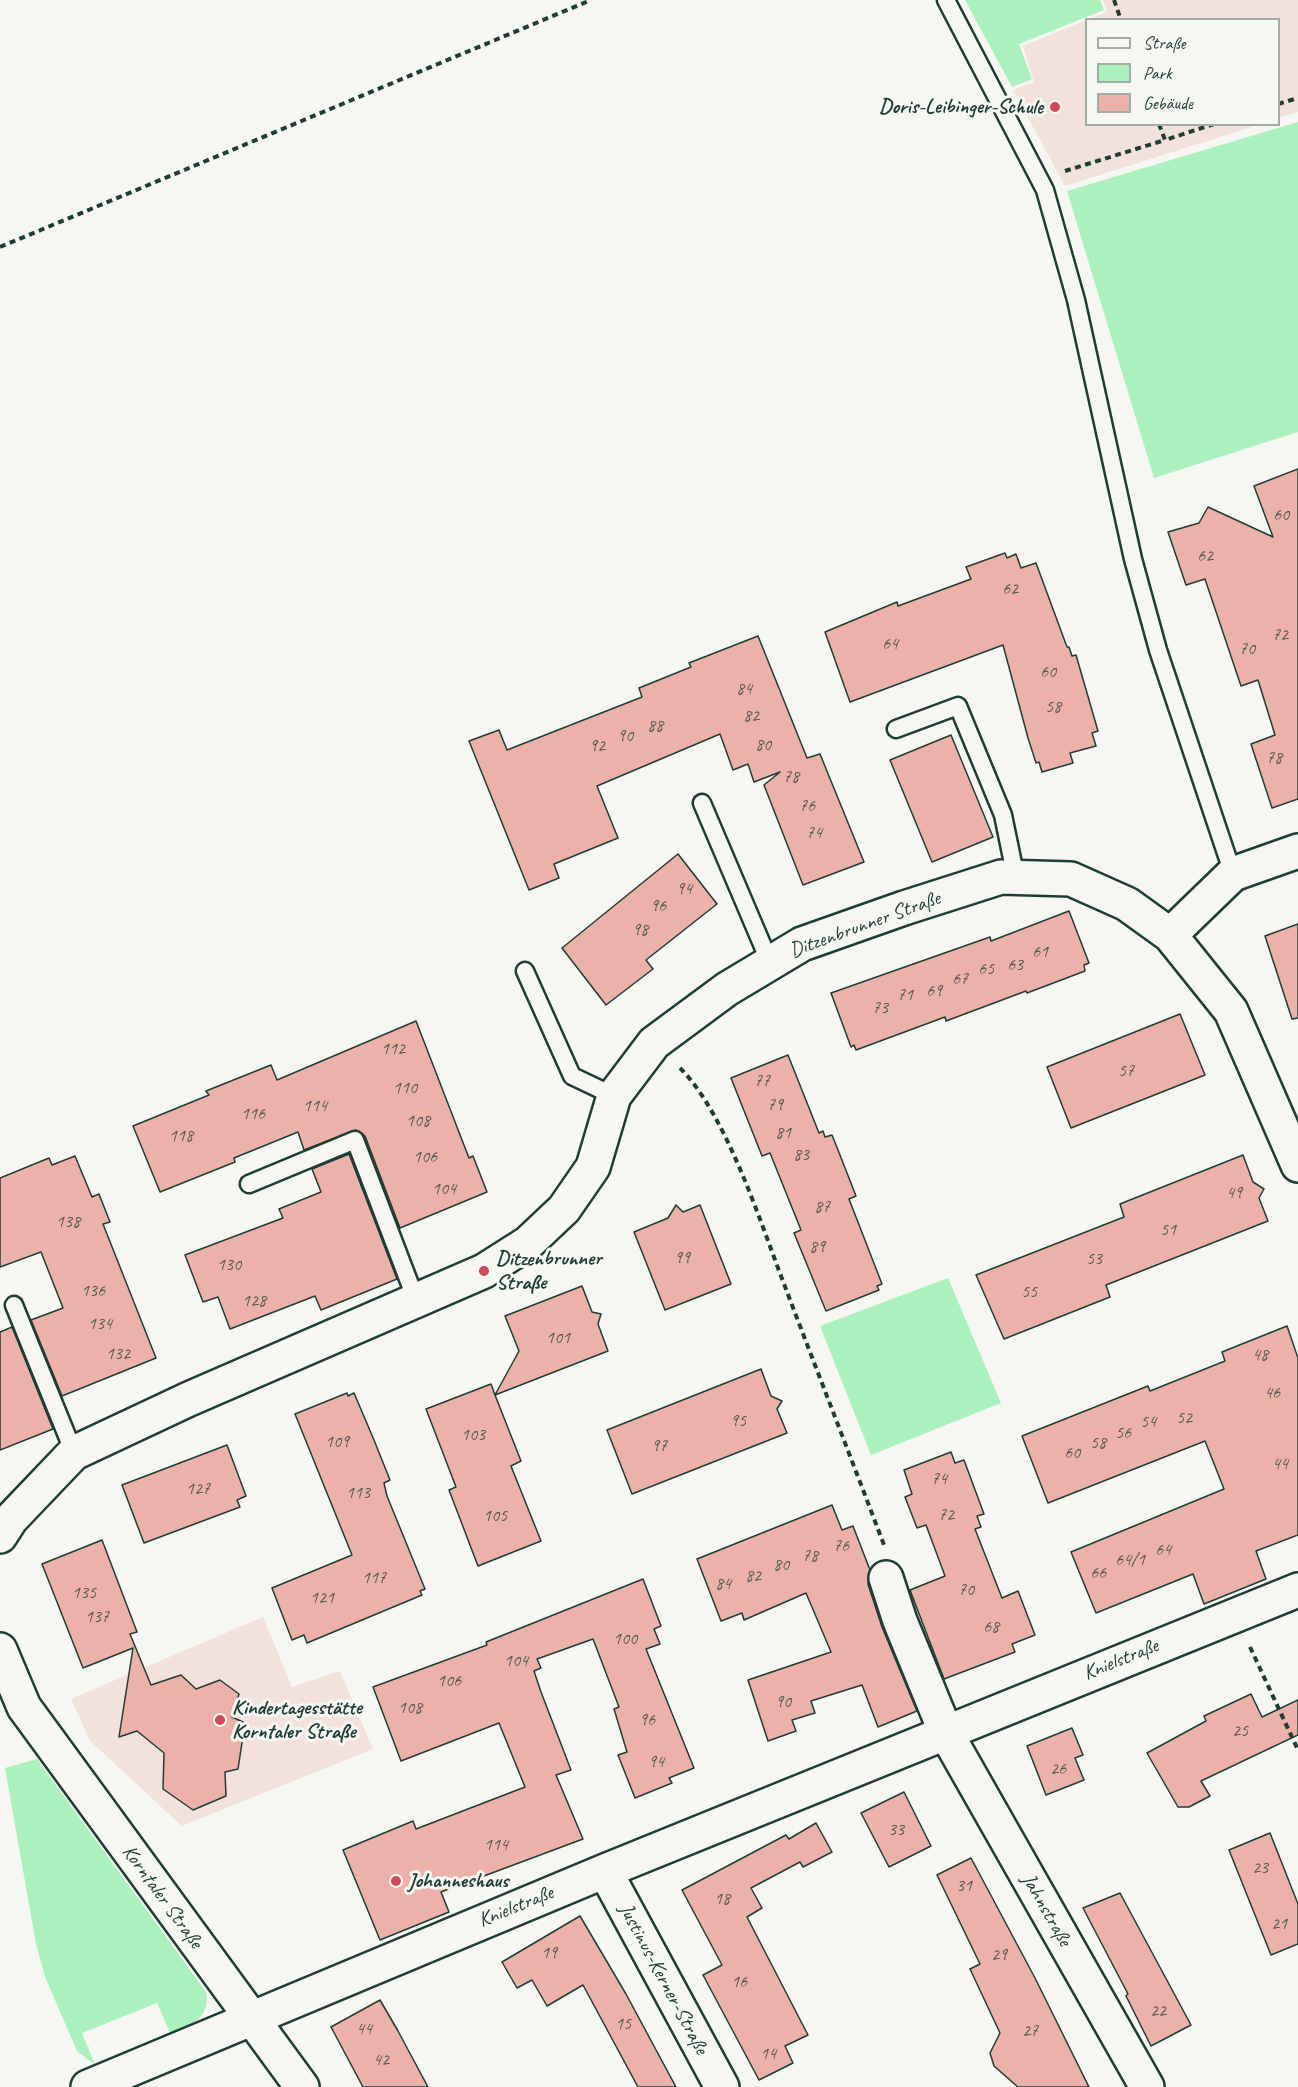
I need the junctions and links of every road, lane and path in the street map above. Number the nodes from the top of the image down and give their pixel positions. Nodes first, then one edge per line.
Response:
1 (591, 0) edge
2 (946, 0) edge
3 (1114, 0) edge
4 (1120, 18) edge
5 (1298, 98) edge
6 (1280, 103) edge
7 (1160, 126) edge
8 (1208, 126) edge
9 (1164, 140) junction
10 (1038, 179) junction
11 (0, 247) edge
12 (896, 729) dead end
13 (702, 803) dead end
14 (1298, 851) edge
15 (1233, 874) junction
16 (1016, 878) junction
17 (1170, 935) junction
18 (770, 963) junction
19 (525, 971) dead end
20 (654, 1043) junction
21 (614, 1096) junction
22 (1298, 1165) edge
23 (249, 1184) dead end
24 (416, 1300) junction
25 (14, 1305) dead end
26 (74, 1453) junction
27 (0, 1536) edge
28 (886, 1578) joint
29 (1298, 1590) edge
30 (1234, 1614) junction
31 (0, 1650) edge
32 (946, 1733) junction
33 (1298, 1750) edge
34 (605, 1871) junction
35 (249, 2017) junction
36 (88, 2087) edge
37 (302, 2087) edge
38 (722, 2087) edge
39 (1147, 2087) edge

1 - 11 path
2 - 10 lane
3 - 4 path
5 - 6 path
7 - 9 path
8 - 9 path
9 - 10 path
10 - 15 lane
12 - 16 lane
13 - 18 lane
14 - 15 street
15 - 17 street
16 - 17 street, Ditzenbrunner Straße
16 - 18 street, Ditzenbrunner Straße
17 - 22 street, Ditzenbrunner Straße
18 - 20 street, Ditzenbrunner Straße
19 - 21 lane
20 - 21 street, Ditzenbrunner Straße
20 - 28 path
21 - 24 street, Ditzenbrunner Straße
23 - 24 lane
24 - 26 street, Ditzenbrunner Straße
25 - 26 lane
26 - 27 street, Ditzenbrunner Straße
28 - 32 street
29 - 30 street, Knielstraße
30 - 32 street, Knielstraße
30 - 33 path
31 - 35 street, Korntaler Straße
32 - 34 street, Knielstraße
32 - 39 street, Jahnstraße
34 - 35 street, Knielstraße
34 - 38 street, Justinus-Kerner-Straße
35 - 36 street, Knielstraße
35 - 37 street, Korntaler Straße

